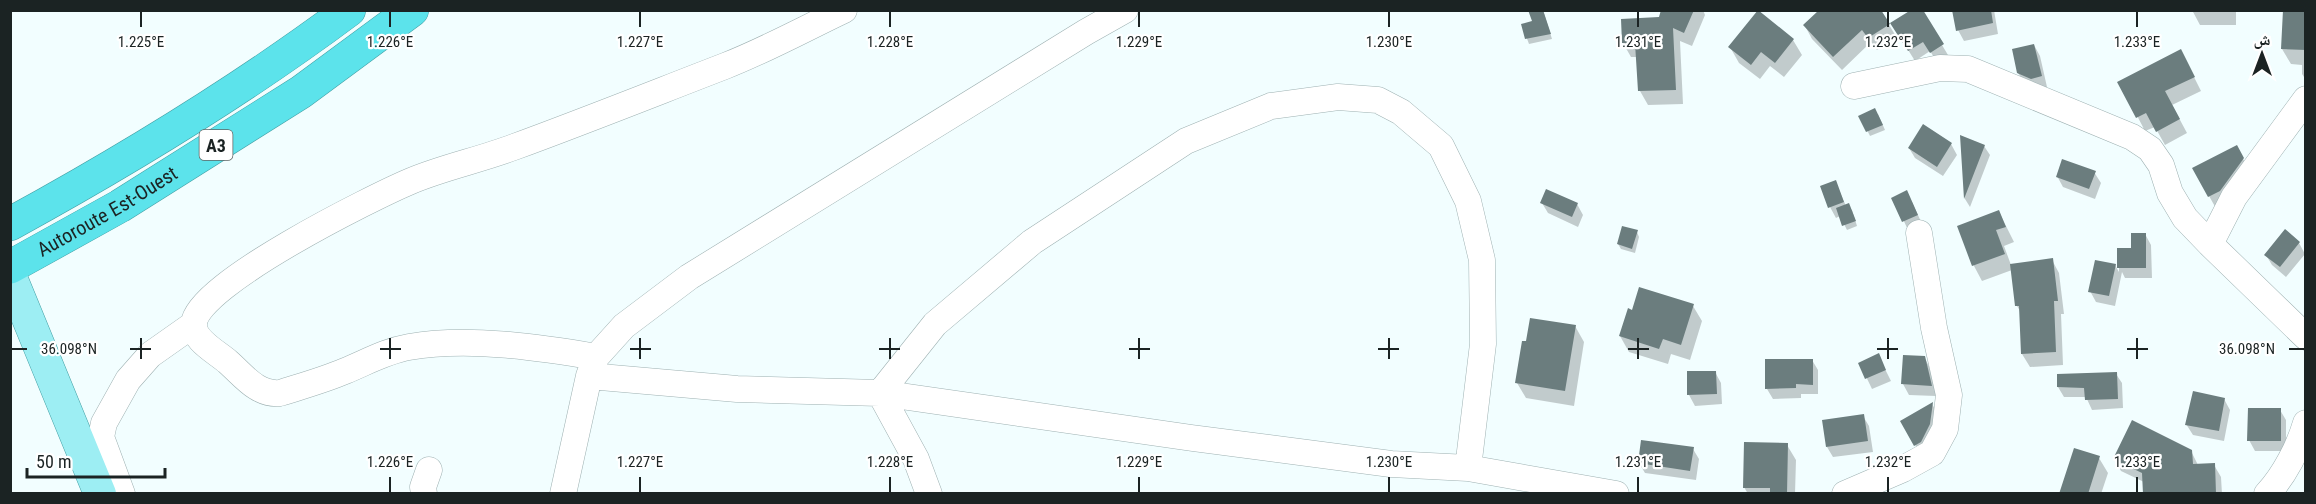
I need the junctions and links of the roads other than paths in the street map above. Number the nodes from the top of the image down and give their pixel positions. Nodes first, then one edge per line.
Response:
1 (349, 10) edge
2 (412, 10) edge
3 (844, 10) edge
4 (1125, 10) edge
5 (1854, 86) dead end
6 (2306, 99) edge
7 (10, 224) edge
8 (1919, 233) dead end
9 (2210, 244) junction
10 (10, 267) edge
11 (10, 275) edge
12 (194, 324) junction
13 (2306, 337) edge
14 (592, 366) junction
15 (880, 393) junction
16 (2306, 423) edge
17 (1468, 468) junction
18 (100, 494) edge
19 (122, 494) edge
20 (563, 494) edge
21 (929, 494) edge
22 (1616, 494) edge
23 (1845, 494) edge
24 (2266, 494) edge

1 - 7 highway, Autoroute Est-Ouest / A3
2 - 10 highway, Autoroute Est-Ouest / A3
3 - 12 street
4 - 14 street
5 - 9 street
6 - 9 street
8 - 23 street
9 - 13 street
11 - 18 main road
12 - 14 street
12 - 19 street
14 - 15 street
14 - 20 street
15 - 17 street
15 - 17 street
15 - 21 street
16 - 24 street
17 - 22 street

